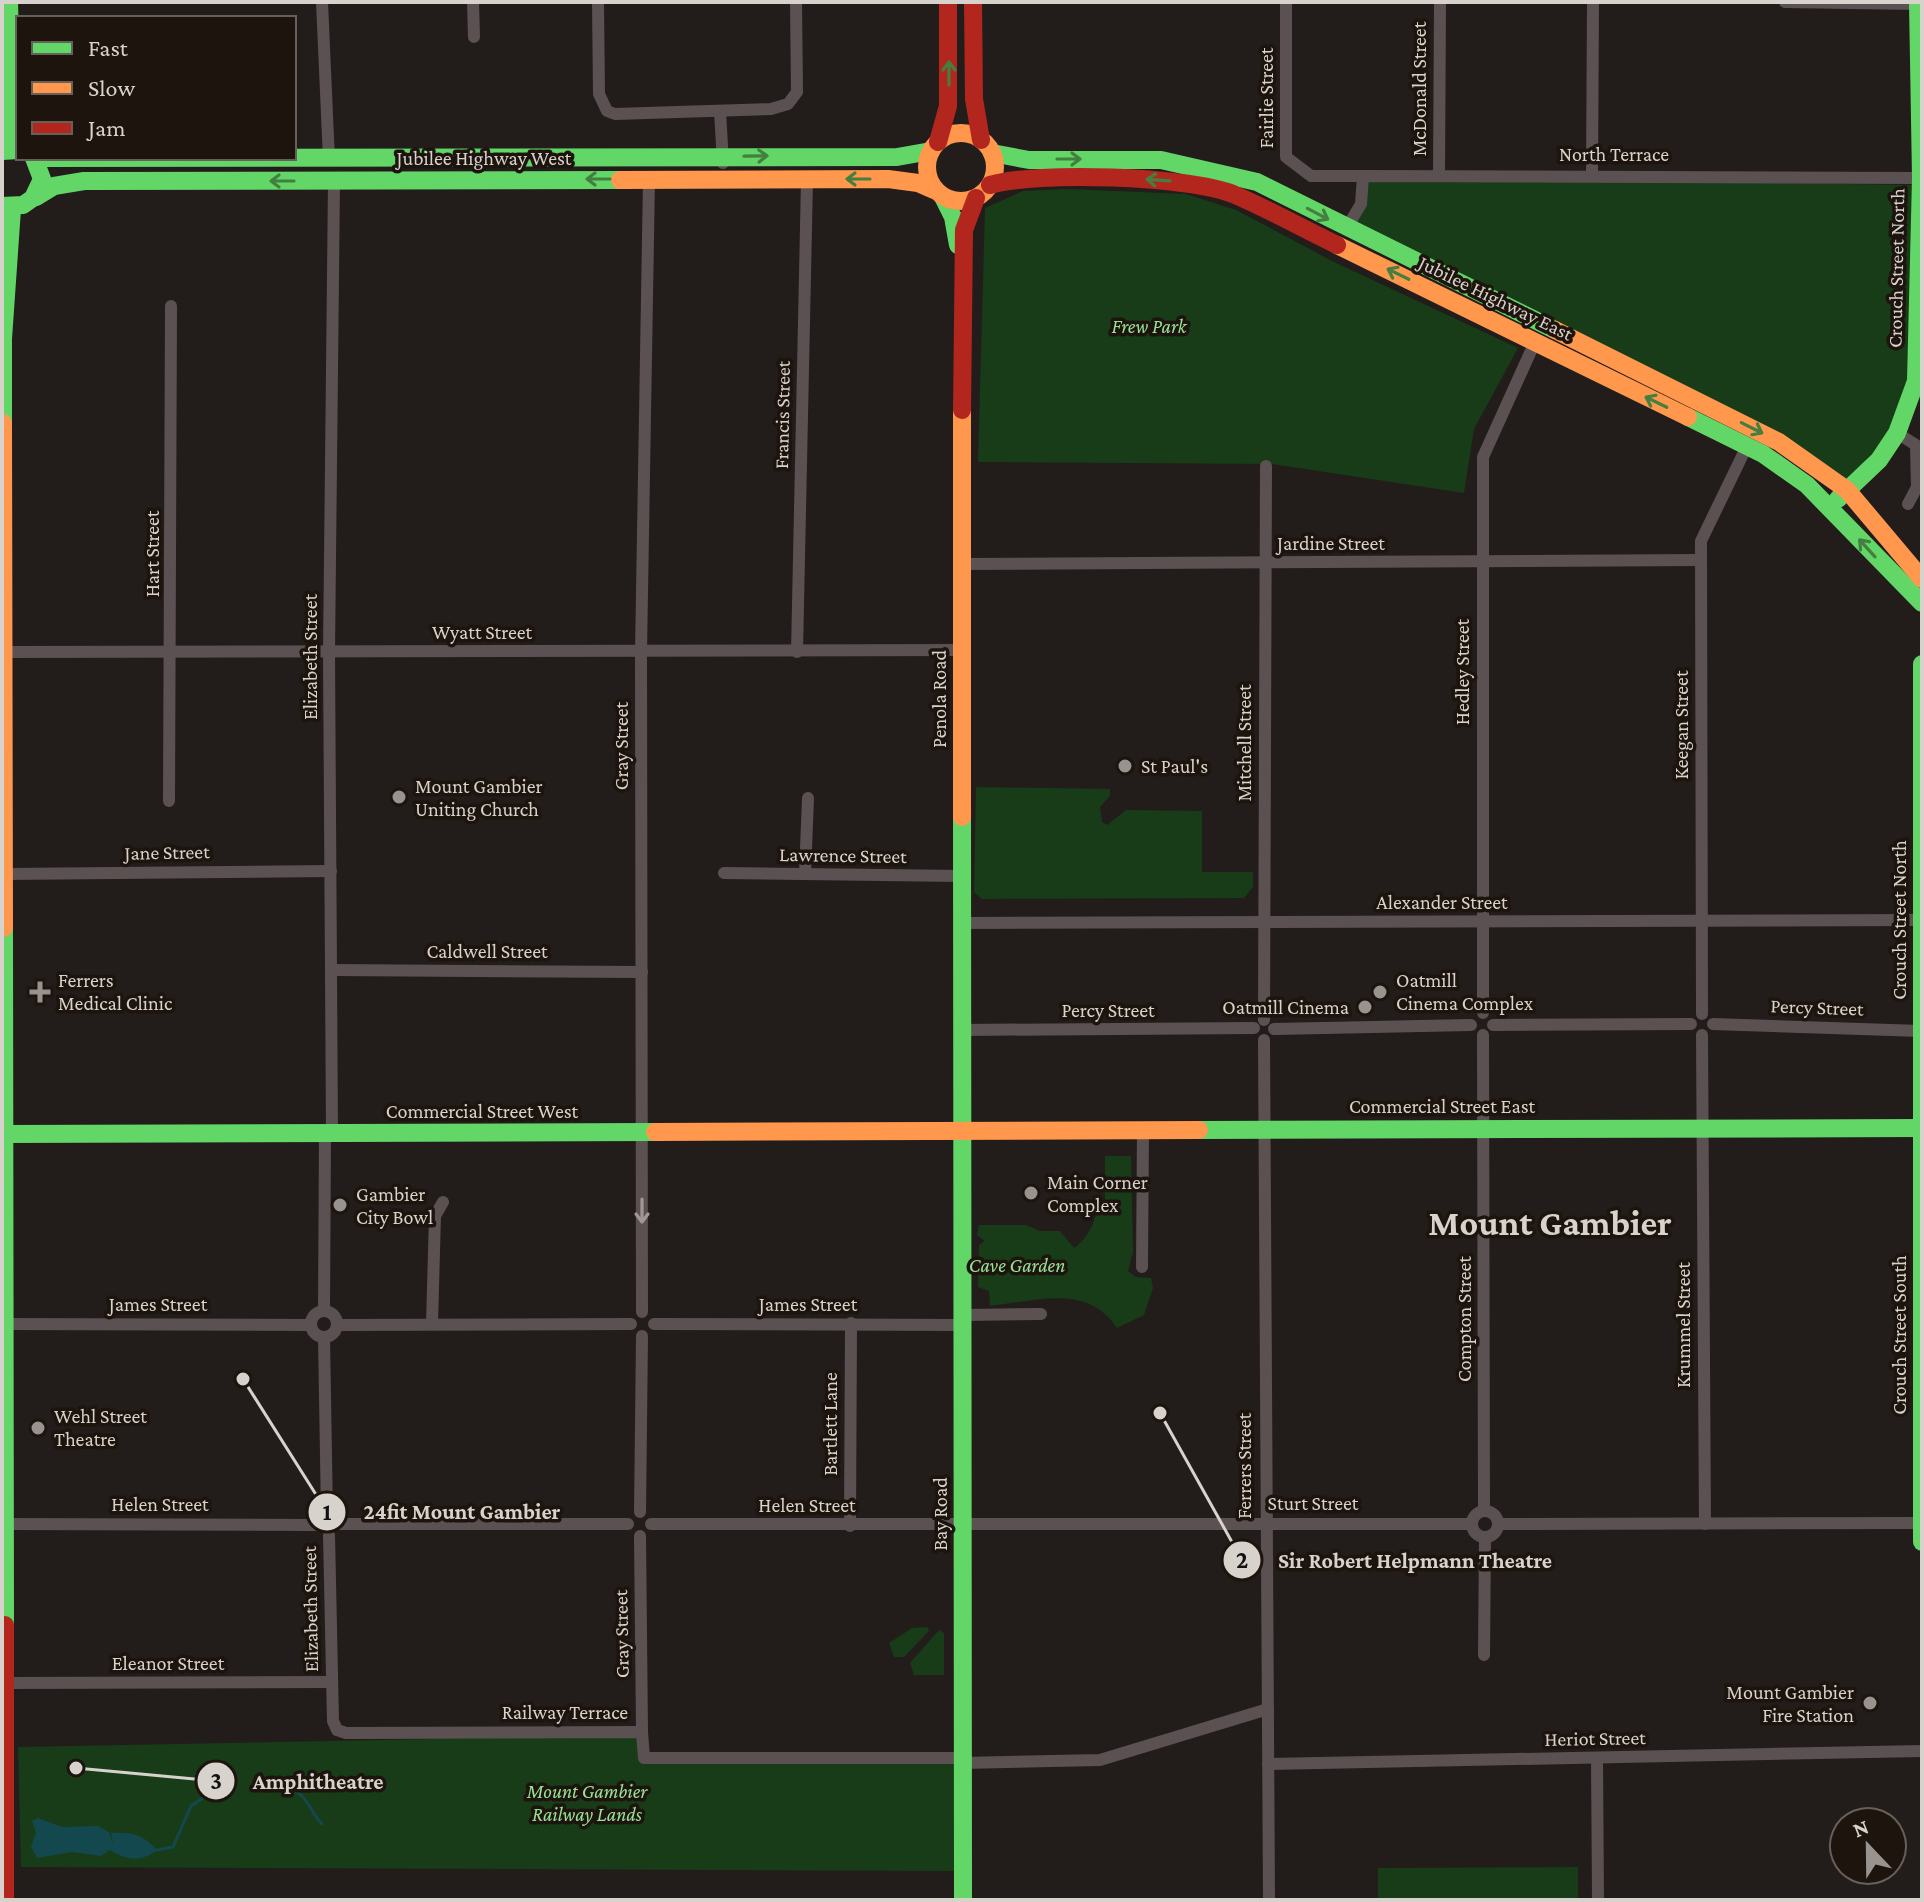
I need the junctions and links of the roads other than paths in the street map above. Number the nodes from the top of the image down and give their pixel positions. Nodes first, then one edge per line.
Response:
1 (9, 2) edge
2 (322, 2) edge
3 (473, 2) edge
4 (598, 2) edge
5 (796, 2) edge
6 (948, 2) edge
7 (973, 2) edge
8 (1286, 2) edge
9 (1440, 2) edge
10 (1593, 2) edge
11 (1785, 2) edge
12 (1918, 3) edge
13 (474, 37) dead end
14 (720, 111) junction
15 (934, 146) junction
16 (986, 146) junction
17 (11, 150) edge
18 (722, 156) junction
19 (35, 160) edge
20 (296, 160) edge
21 (329, 160) junction
22 (1363, 176) junction
23 (1439, 176) junction
24 (1592, 176) junction
25 (1921, 178) edge
26 (649, 179) junction
27 (724, 179) junction
28 (807, 180) junction
29 (334, 181) junction
30 (1257, 182) junction
31 (990, 185) junction
32 (939, 193) junction
33 (36, 197) junction
34 (976, 198) junction
35 (1248, 201) junction
36 (7, 207) edge
37 (1346, 229) junction
38 (962, 268) junction
39 (1430, 280) junction
40 (171, 306) dead end
41 (2, 339) edge
42 (1535, 342) junction
43 (1919, 366) edge
44 (1897, 433) junction
45 (1747, 446) junction
46 (1266, 466) dead end
47 (1847, 490) junction
48 (2, 493) edge
49 (1908, 504) dead end
50 (1830, 506) junction
51 (1701, 560) junction
52 (1483, 562) junction
53 (1266, 563) junction
54 (961, 564) junction
55 (1922, 579) edge
56 (1922, 603) edge
57 (3, 647) edge
58 (961, 650) junction
59 (172, 652) junction
60 (329, 652) junction
61 (641, 652) junction
62 (797, 652) junction
63 (1922, 664) edge
64 (808, 798) dead end
65 (169, 801) dead end
66 (331, 871) junction
67 (724, 873) dead end
68 (4, 874) edge
69 (805, 874) junction
70 (962, 876) junction
71 (1922, 899) edge
72 (1921, 920) edge
73 (1263, 922) junction
74 (1482, 922) junction
75 (1700, 922) junction
76 (962, 923) junction
77 (332, 970) junction
78 (642, 972) junction
79 (1483, 1013) junction
80 (1702, 1014) junction
81 (1259, 1024) junction
82 (1691, 1024) junction
83 (1713, 1024) junction
84 (1471, 1025) junction
85 (1493, 1025) junction
86 (1274, 1029) junction
87 (962, 1030) junction
88 (1921, 1031) edge
89 (1483, 1035) junction
90 (1702, 1035) junction
91 (1264, 1040) junction
92 (1702, 1126) junction
93 (1484, 1128) junction
94 (1922, 1128) edge
95 (963, 1129) junction
96 (1143, 1129) junction
97 (1265, 1129) junction
98 (642, 1133) junction
99 (3, 1134) edge
100 (328, 1134) junction
101 (443, 1202) dead end
102 (1142, 1267) dead end
103 (324, 1311) junction
104 (642, 1312) junction
105 (1041, 1314) dead end
106 (962, 1320) junction
107 (851, 1323) junction
108 (4, 1324) junction
109 (432, 1324) junction
110 (631, 1324) junction
111 (654, 1324) junction
112 (311, 1325) junction
113 (337, 1325) junction
114 (642, 1336) junction
115 (324, 1337) junction
116 (3, 1499) edge
117 (1484, 1511) junction
118 (640, 1512) junction
119 (1264, 1523) junction
120 (1922, 1523) edge
121 (4, 1524) junction
122 (331, 1524) junction
123 (628, 1524) junction
124 (651, 1524) junction
125 (1472, 1524) junction
126 (1498, 1524) junction
127 (1705, 1524) junction
128 (850, 1526) junction
129 (962, 1527) junction
130 (640, 1536) junction
131 (1485, 1537) junction
132 (1922, 1542) edge
133 (1484, 1655) dead end
134 (332, 1682) junction
135 (5, 1683) junction
136 (1268, 1709) junction
137 (3, 1728) edge
138 (642, 1732) junction
139 (1922, 1751) edge
140 (1597, 1758) junction
141 (962, 1761) junction
142 (1268, 1764) junction
143 (5, 1900) edge
144 (963, 1900) edge
145 (1269, 1900) edge
146 (1598, 1900) edge

1 - 17 main road
2 - 21 street
3 - 13 street
4 - 14 street
5 - 14 street
15 -> 6 main road
7 - 16 main road
8 - 22 street, Fairlie Street
9 - 23 street, McDonald Street
10 - 24 street
11 - 12 street
12 - 25 main road, Crouch Street North
14 - 18 street
15 - 16 main road
18 -> 15 main road, Jubilee Highway West
15 - 32 main road
16 -> 30 main road, Jubilee Highway East
16 - 31 main road
18 - 21 main road, Jubilee Highway West
18 - 27 street
19 - 33 main road
20 - 21 main road, Jubilee Highway West
22 - 23 street, North Terrace
22 - 37 street
23 - 24 street, North Terrace
24 - 25 street, North Terrace
25 - 43 main road, Crouch Street North
26 - 27 main road, Jubilee Highway West
26 -> 29 main road, Jubilee Highway West
26 - 61 street, Gray Street
27 - 28 main road, Jubilee Highway West
32 -> 28 main road, Jubilee Highway West
28 - 62 street, Francis Street
29 -> 33 main road, Jubilee Highway West
29 - 60 street, Elizabeth Street
30 - 35 main road
30 -> 37 main road, Jubilee Highway East
31 - 34 main road
35 -> 31 main road, Jubilee Highway East
32 - 34 main road
32 - 38 main road, Penola Road
33 - 36 main road, Jubilee Highway West
34 - 38 main road, Penola Road
39 -> 35 main road, Jubilee Highway East
36 - 41 main road
37 - 39 main road, Jubilee Highway East
38 - 54 main road, Penola Road
39 - 42 main road, Jubilee Highway East
39 -> 47 main road, Jubilee Highway East
40 - 59 street, Hart Street
41 - 48 main road
45 -> 42 main road, Jubilee Highway East
42 - 52 street, Hedley Street
43 - 44 main road, Crouch Street North
44 - 47 main road, Crouch Street North
44 - 49 street
45 - 50 main road, Jubilee Highway East
45 - 51 street, Keegan Street
46 - 53 street, Mitchell Street
47 - 50 main road, Crouch Street North
47 - 55 main road, Jubilee Highway East
48 - 57 main road
56 -> 50 main road, Jubilee Highway East
51 - 52 street, Jardine Street
51 - 75 street, Keegan Street
52 - 53 street, Jardine Street
52 - 74 street, Hedley Street
53 - 54 street, Jardine Street
53 - 73 street, Mitchell Street
54 - 58 main road, Penola Road
57 - 59 street, Wyatt Street
57 - 68 main road
58 - 62 street, Wyatt Street
58 - 70 main road, Penola Road
59 - 60 street, Wyatt Street
59 - 65 street, Hart Street
60 - 61 street, Wyatt Street
60 - 66 street, Elizabeth Street
61 - 62 street, Wyatt Street
61 - 78 street, Gray Street
63 - 71 main road, Crouch Street North
64 - 69 street
66 - 68 street, Jane Street
66 - 77 street, Elizabeth Street
67 - 69 street, Lawrence Street
68 - 99 main road
69 - 70 street, Lawrence Street
70 - 76 main road, Penola Road
71 - 72 main road, Crouch Street North
72 - 75 street, Alexander Street
72 - 88 main road, Crouch Street North
73 - 74 street, Alexander Street
73 - 76 street, Alexander Street
73 - 81 street, Mitchell Street
74 - 75 street, Alexander Street
74 - 79 street, Hedley Street
75 - 80 street, Keegan Street
76 - 87 main road, Penola Road
77 - 78 street, Caldwell Street
77 - 100 street, Elizabeth Street
78 - 98 street, Gray Street
79 - 84 street
79 - 85 street
80 - 82 street
80 - 83 street
81 - 86 street
81 - 87 street, Percy Street
81 - 91 street
82 - 85 street
82 - 90 street
83 - 88 street, Percy Street
83 - 90 street
84 - 86 street
84 - 89 street
85 - 89 street
86 - 91 street
87 - 95 main road, Penola Road
88 - 94 main road, Crouch Street North
89 - 93 street
90 - 92 street
91 - 97 street
92 - 93 main road, Commercial Street East
92 - 94 main road, Commercial Street East
92 - 127 street, Krummel Street
93 - 97 main road, Commercial Street East
93 - 117 street, Compton Street
94 - 120 main road, Crouch Street South
95 - 96 main road, Commercial Street East
95 - 98 main road, Commercial Street West
95 - 106 main road, Bay Road
96 - 97 main road, Commercial Street East
96 - 102 street
97 - 119 street, Ferrers Street
98 - 100 main road, Commercial Street West
98 -> 104 street, Gray Street
99 - 100 main road, Commercial Street West
99 - 108 main road
100 - 103 street, Elizabeth Street
101 - 109 street
103 - 112 street
103 - 113 street
104 - 110 street
104 - 111 street
105 - 106 street, James Street
106 - 107 street, James Street
106 - 129 main road, Bay Road
107 - 111 street, James Street
107 - 128 street, Bartlett Lane
108 - 112 street, James Street
108 - 116 main road
109 - 110 street
109 - 113 street
110 - 114 street
111 - 114 street
112 - 115 street
113 - 115 street
114 - 118 street
115 - 122 street, Elizabeth Street
116 - 121 main road
117 - 125 street
117 - 126 street
118 - 123 street
118 - 124 street
119 - 125 street, Sturt Street
119 - 129 street, Sturt Street
119 - 136 street, Ferrers Street
120 - 127 street
120 - 132 main road, Crouch Street South
121 - 122 street, Helen Street
121 - 135 main road
122 - 123 street
122 - 134 street, Elizabeth Street
123 - 130 street
124 - 128 street, Helen Street
124 - 130 street
125 - 131 street
126 - 127 street
126 - 131 street
128 - 129 street, Helen Street
129 - 141 main road, Bay Road
130 - 138 street, Gray Street
131 - 133 street
134 - 135 street, Eleanor Street
134 - 138 street, Railway Terrace
135 - 137 main road
136 - 141 street
136 - 142 street, Ferrers Street
137 - 143 main road
138 - 141 street, Railway Terrace
139 - 140 street, Heriot Street
140 - 142 street, Heriot Street
140 - 146 street
141 - 144 main road, Bay Road
142 - 145 street, Ferrers Street

